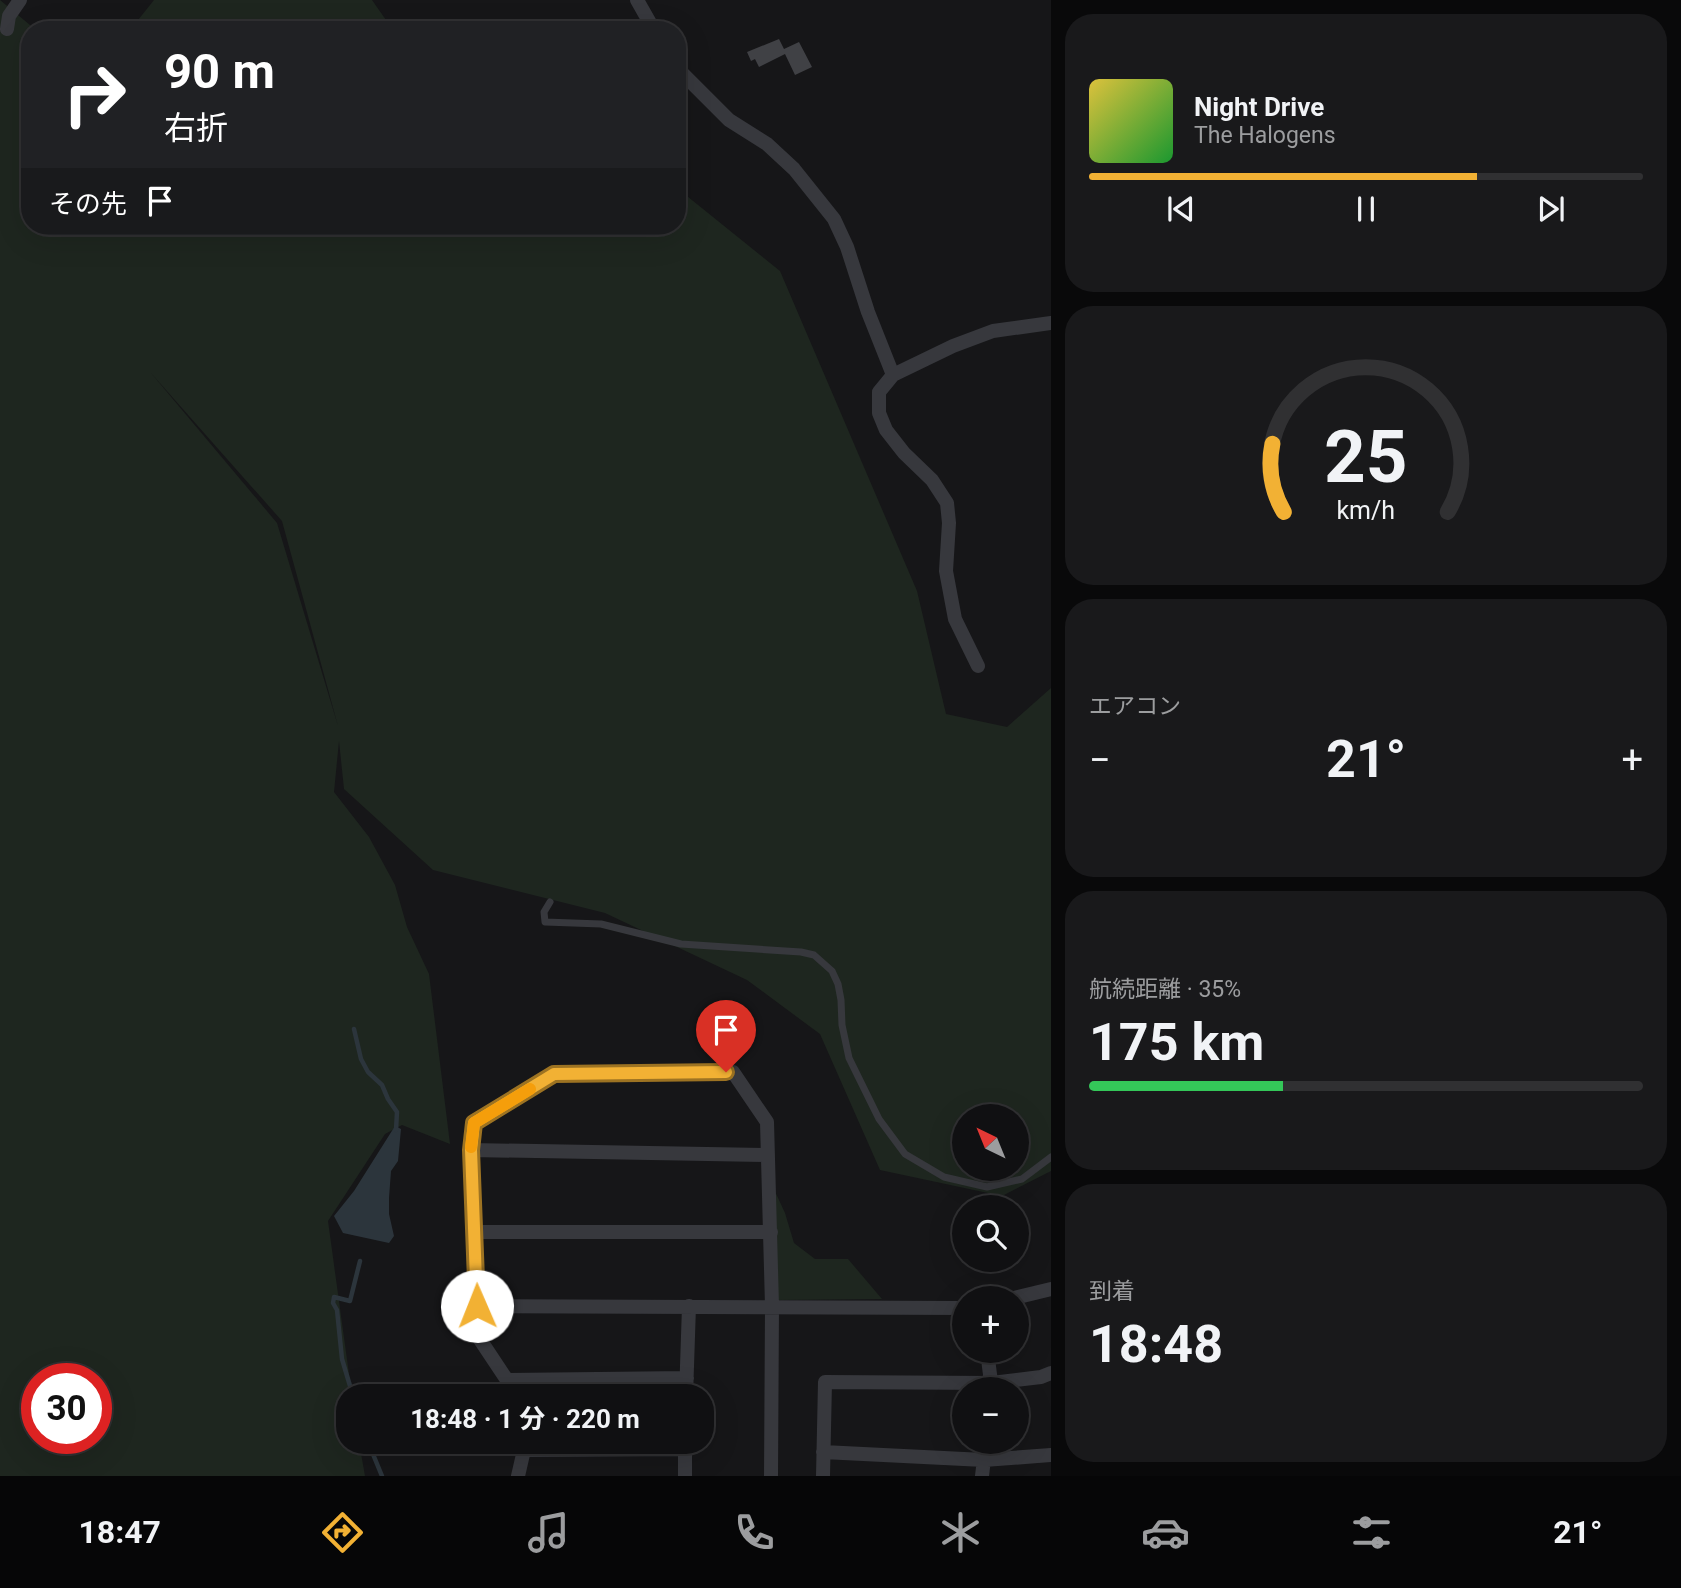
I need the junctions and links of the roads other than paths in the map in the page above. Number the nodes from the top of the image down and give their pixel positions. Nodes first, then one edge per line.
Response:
1 (20, 0) edge
2 (637, 0) edge
3 (649, 21) edge
4 (7, 29) dead end
5 (686, 77) edge
6 (1051, 323) edge
7 (894, 375) junction
8 (978, 666) dead end
9 (550, 902) dead end
10 (471, 1150) junction
11 (768, 1155) junction
12 (1051, 1157) edge
13 (475, 1232) junction
14 (771, 1232) junction
15 (1051, 1289) edge
16 (1029, 1294) edge
17 (477, 1306) junction
18 (689, 1306) junction
19 (772, 1306) junction
20 (952, 1308) edge
21 (1051, 1373) edge
22 (687, 1378) junction
23 (1029, 1379) edge
24 (507, 1380) junction
25 (508, 1384) edge
26 (687, 1384) edge
27 (952, 1385) edge
28 (823, 1452) junction
29 (522, 1454) edge
30 (685, 1454) edge
31 (985, 1454) edge
32 (1051, 1455) edge
33 (985, 1460) junction
34 (518, 1476) edge
35 (685, 1476) edge
36 (771, 1476) edge
37 (823, 1476) edge
38 (982, 1476) edge

1 - 4 street
2 - 3 street
5 - 7 street
6 - 7 street
7 - 8 street
9 - 12 lane
10 - 11 street
10 - 11 street
10 - 13 street
11 - 14 street
13 - 14 street
13 - 17 street
14 - 19 street
15 - 16 street
17 - 18 street
17 - 24 street
18 - 19 street
18 - 22 street
19 - 20 street
19 - 36 street
21 - 23 street
22 - 24 street
22 - 26 street
24 - 25 street
27 - 28 street
28 - 33 street
28 - 37 street
29 - 34 street
30 - 35 street
31 - 33 street
32 - 33 street
33 - 38 street

